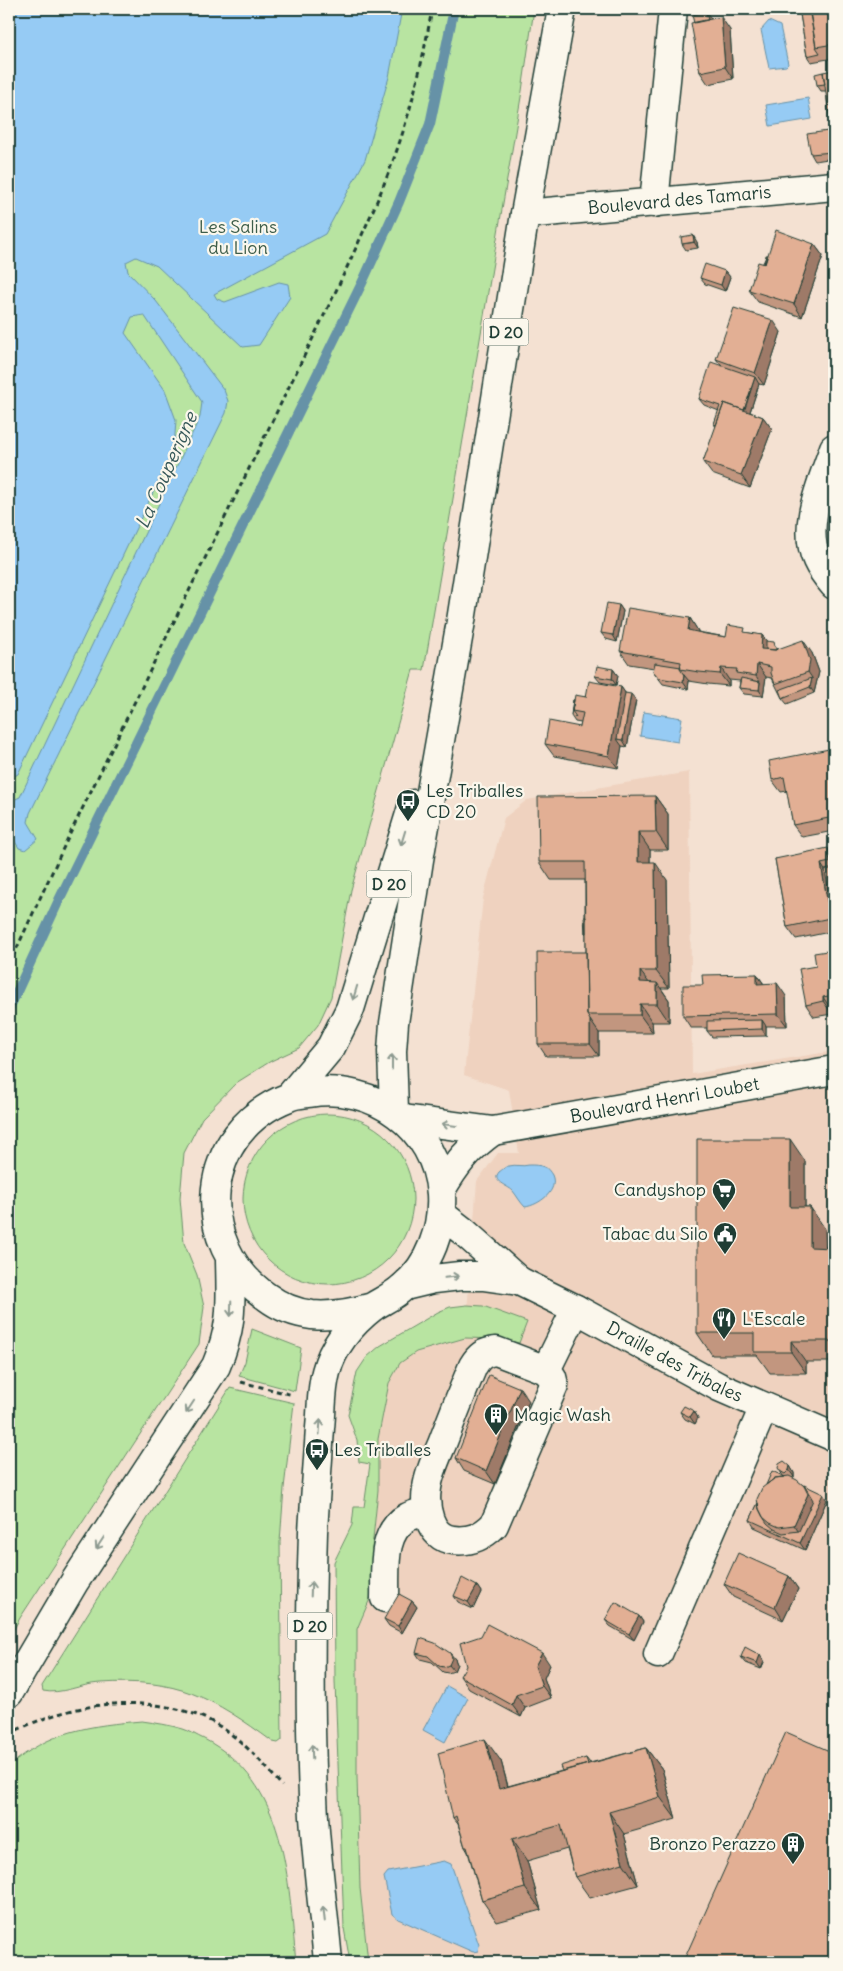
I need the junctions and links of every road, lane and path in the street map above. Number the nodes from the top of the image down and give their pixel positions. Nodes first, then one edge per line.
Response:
1 (432, 9) edge
2 (562, 9) edge
3 (674, 9) edge
4 (834, 186) edge
5 (654, 203) junction
6 (525, 214) junction
7 (834, 448) edge
8 (834, 585) edge
9 (454, 656) junction
10 (9, 965) edge
11 (834, 1070) edge
12 (290, 1096) junction
13 (399, 1115) junction
14 (493, 1131) junction
15 (441, 1202) junction
16 (230, 1261) junction
17 (519, 1281) junction
18 (405, 1286) junction
19 (373, 1307) junction
20 (576, 1309) junction
21 (546, 1370) junction
22 (239, 1382) dead end
23 (301, 1397) dead end
24 (764, 1407) junction
25 (832, 1433) edge
26 (427, 1511) junction
27 (385, 1598) dead end
28 (658, 1654) dead end
29 (9, 1693) edge
30 (9, 1734) edge
31 (286, 1791) dead end
32 (328, 1962) edge

1 - 10 path
2 - 6 main road, D 20
3 - 5 main road
4 - 5 main road, Boulevard des Tamaris
5 - 6 main road, Boulevard des Tamaris
6 - 9 main road, D 20
7 - 8 main road
9 -> 12 main road, D 20
13 -> 9 main road, D 20
11 - 14 main road, Boulevard Henri Loubet
12 - 13 main road
12 - 16 main road
14 -> 13 main road, Boulevard Henri Loubet
13 - 15 main road
14 - 15 main road, Boulevard Henri Loubet
15 - 17 main road, Draille des Tribales
15 - 18 main road
16 - 19 main road
16 -> 29 main road
18 -> 17 main road, Draille des Tribales
17 - 20 main road, Draille des Tribales
18 - 19 main road
32 -> 19 main road, D 20
20 - 21 main road
20 - 24 main road, Draille des Tribales
21 - 26 main road
21 - 26 main road
22 - 23 path
24 - 25 main road, Draille des Tribales
24 - 28 main road
26 - 27 main road
30 - 31 path

